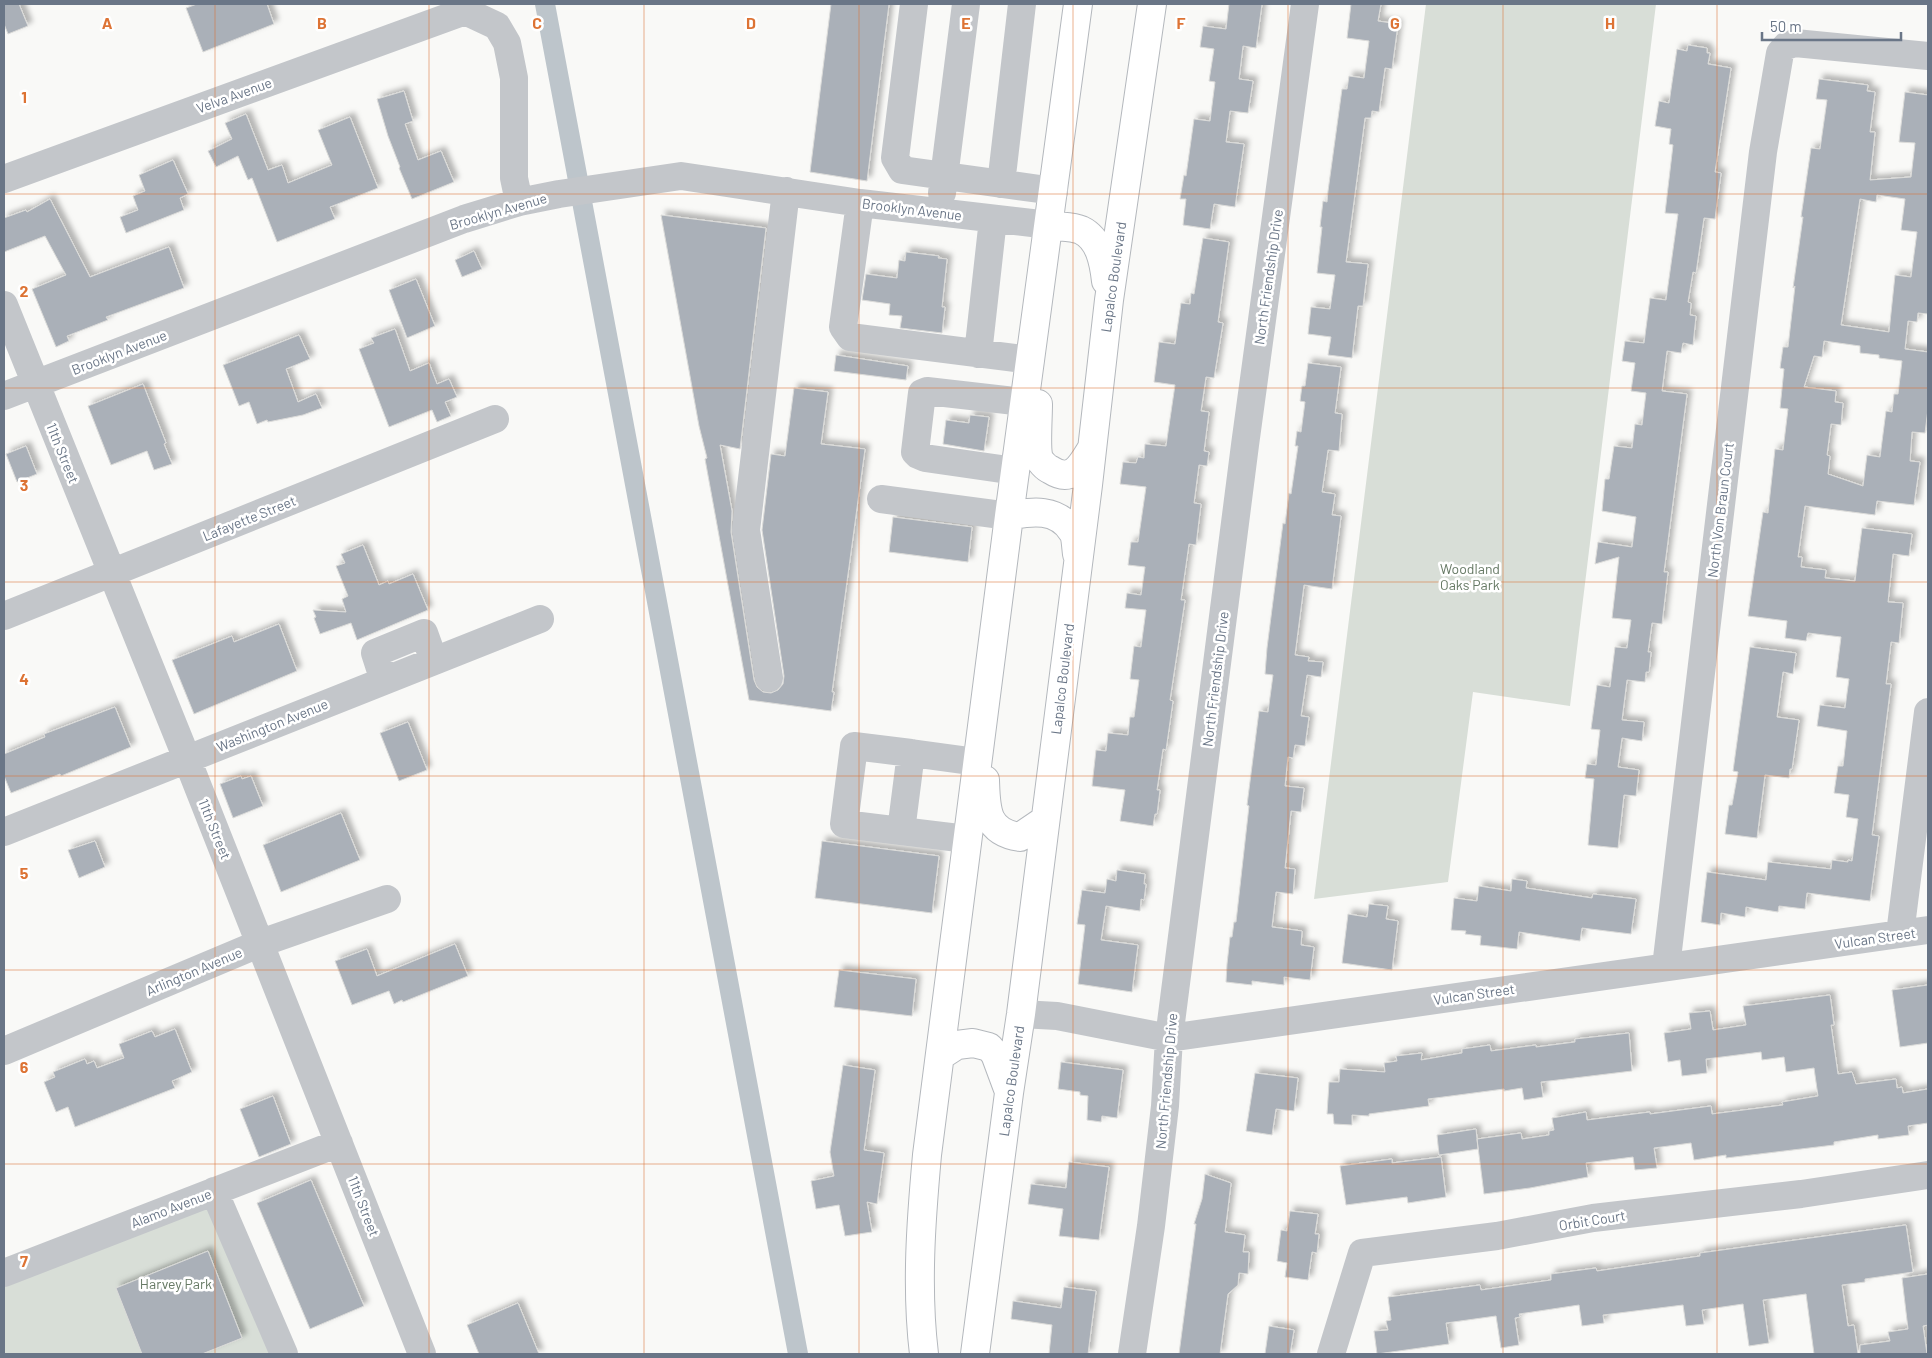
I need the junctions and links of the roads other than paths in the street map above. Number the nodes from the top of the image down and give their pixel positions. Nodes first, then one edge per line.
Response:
1 (914, 4) edge
2 (966, 4) edge
3 (1022, 4) edge
4 (1078, 4) edge
5 (1152, 4) edge
6 (1306, 4) edge
7 (1928, 56) edge
8 (945, 176) junction
9 (4, 179) edge
10 (1001, 184) junction
11 (786, 191) junction
12 (1054, 191) junction
13 (519, 202) junction
14 (860, 203) junction
15 (940, 213) junction
16 (993, 219) junction
17 (1049, 225) junction
18 (1109, 300) junction
19 (1038, 303) junction
20 (4, 305) edge
21 (978, 354) junction
22 (1030, 360) junction
23 (35, 384) junction
24 (4, 396) edge
25 (1024, 402) junction
26 (494, 419) dead end
27 (1092, 448) junction
28 (1015, 471) junction
29 (881, 499) dead end
30 (1009, 516) junction
31 (1078, 555) junction
32 (112, 572) junction
33 (4, 616) edge
34 (540, 619) dead end
35 (769, 678) dead end
36 (1928, 712) edge
37 (983, 716) junction
38 (911, 753) junction
39 (187, 759) junction
40 (977, 762) junction
41 (1045, 820) junction
42 (901, 831) junction
43 (4, 832) edge
44 (968, 840) junction
45 (387, 899) dead end
46 (1928, 930) edge
47 (1900, 934) junction
48 (260, 943) junction
49 (1666, 967) junction
50 (1021, 1014) junction
51 (1169, 1038) junction
52 (4, 1051) edge
53 (940, 1056) junction
54 (1009, 1093) junction
55 (339, 1143) junction
56 (927, 1155) junction
57 (1928, 1175) edge
58 (214, 1192) junction
59 (4, 1273) edge
60 (284, 1354) edge
61 (422, 1354) edge
62 (906, 1354) edge
63 (924, 1354) edge
64 (975, 1354) edge
65 (1132, 1354) edge
66 (1331, 1354) edge

1 - 8 street
2 - 8 street
3 - 10 street
4 - 12 main road
5 - 18 main road, Lapalco Boulevard
6 - 51 street, North Friendship Drive
7 - 49 street, North Von Braun Court
8 - 10 street
8 - 15 street
9 - 13 street, Velva Avenue
10 - 12 street
11 - 13 street, Brooklyn Avenue
11 - 14 street, Brooklyn Avenue
11 - 35 street
12 - 17 main road
13 - 23 street, Brooklyn Avenue
14 - 15 street, Brooklyn Avenue
14 - 21 street
15 - 16 street, Brooklyn Avenue
16 - 17 street, Brooklyn Avenue
16 - 21 street
17 - 18 main road
17 - 19 main road
18 - 27 main road, Lapalco Boulevard
19 - 22 main road
19 - 27 main road
20 - 23 street, 11th Street
21 - 22 street
22 - 25 main road
23 - 24 street, Brooklyn Avenue
23 - 32 street, 11th Street
25 - 28 main road
25 - 28 street
26 - 32 street, Lafayette Street
27 - 31 main road, Lapalco Boulevard
28 - 30 main road
29 - 30 street
30 - 31 main road
30 - 37 main road
31 - 41 main road, Lapalco Boulevard
32 - 33 street, Lafayette Street
32 - 39 street, 11th Street
34 - 39 street, Washington Avenue
36 - 47 street
37 - 40 main road
37 - 41 main road
38 - 40 street
38 - 42 street
38 - 42 street
39 - 43 street, Washington Avenue
39 - 48 street, 11th Street
40 - 44 main road
41 - 50 main road, Lapalco Boulevard
42 - 44 street
44 - 53 main road
45 - 48 street, Arlington Avenue
46 - 47 street, Vulcan Street
47 - 49 street, Vulcan Street
48 - 52 street, Arlington Avenue
48 - 55 street, 11th Street
49 - 51 street, Vulcan Street
50 - 51 street, Vulcan Street
50 - 54 main road, Lapalco Boulevard
51 - 65 street, North Friendship Drive
53 - 54 main road
53 - 56 main road
54 - 64 main road, Lapalco Boulevard
55 - 58 street, Alamo Avenue
55 - 61 street, 11th Street
56 - 62 main road
56 - 63 main road
57 - 66 street, Orbit Court
58 - 59 street, Alamo Avenue
58 - 60 street

